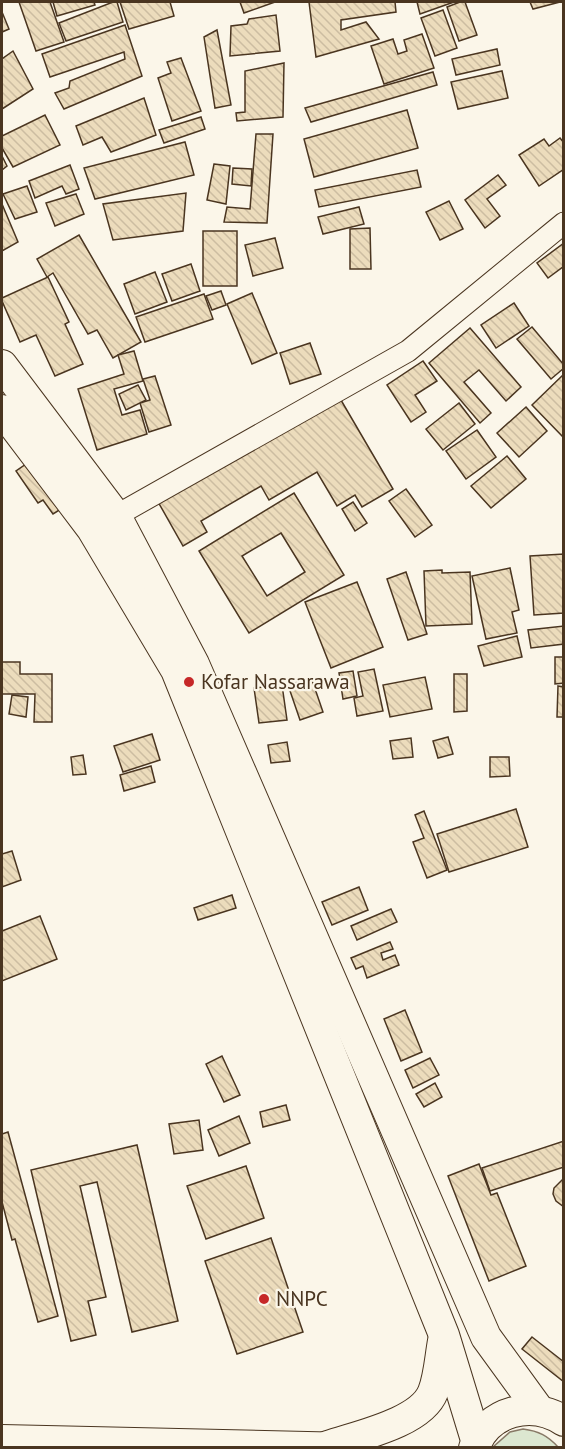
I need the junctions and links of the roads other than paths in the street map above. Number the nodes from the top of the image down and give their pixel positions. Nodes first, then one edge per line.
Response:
1 (564, 224) edge
2 (2, 365) edge
3 (2, 410) edge
4 (104, 522) junction
5 (444, 1335) junction
6 (551, 1415) edge
7 (2, 1440) edge
8 (475, 1444) edge
9 (339, 1447) edge

1 - 4 street
2 - 4 street
3 - 4 street
4 - 5 street
4 - 6 street
5 - 8 street
5 - 9 street
6 - 8 street
7 - 9 street

